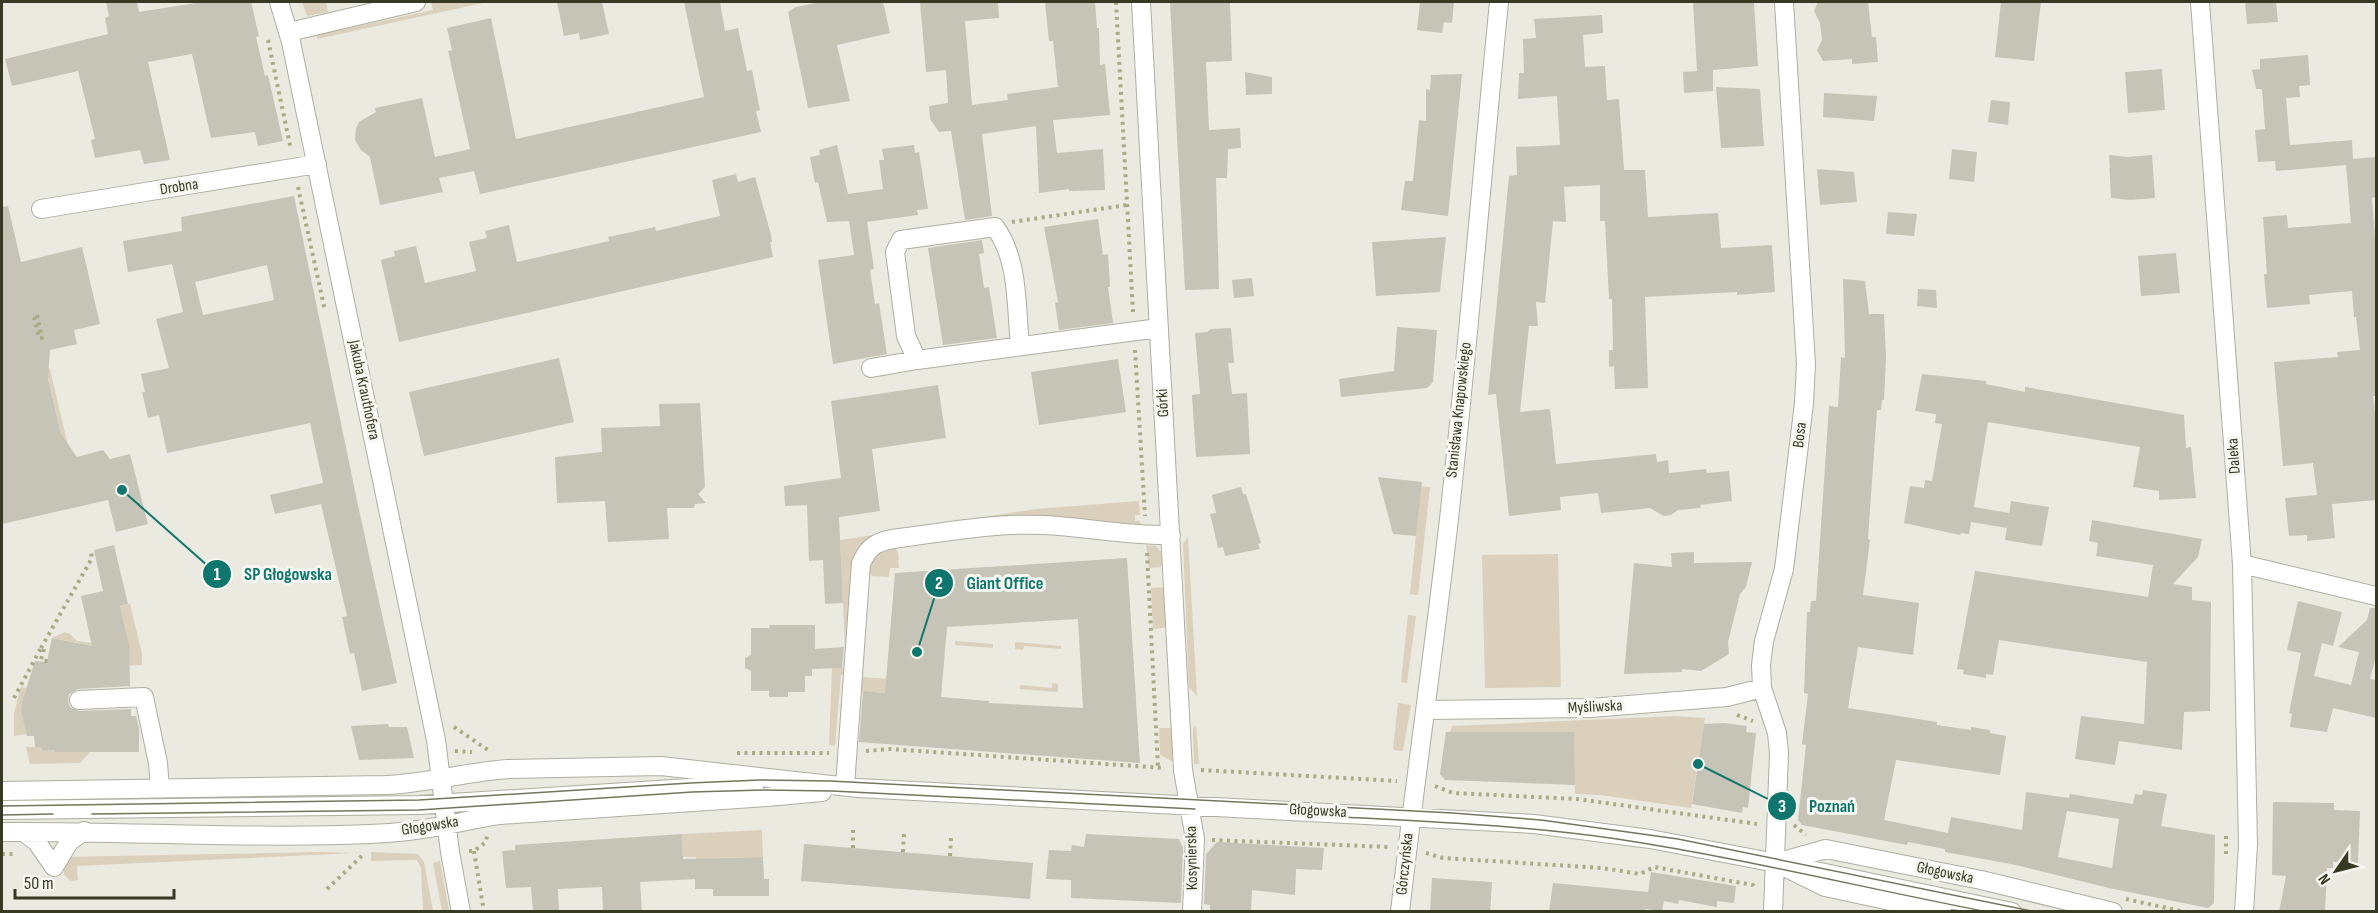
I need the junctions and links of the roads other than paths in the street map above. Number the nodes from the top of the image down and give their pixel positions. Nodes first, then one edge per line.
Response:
1 (279, 2) edge
2 (416, 2) edge
3 (1141, 2) edge
4 (1499, 2) edge
5 (1784, 2) edge
6 (2200, 2) edge
7 (289, 32) junction
8 (317, 164) junction
9 (41, 209) dead end
10 (1159, 328) junction
11 (1020, 345) junction
12 (917, 360) junction
13 (871, 368) dead end
14 (1171, 536) junction
15 (2242, 564) junction
16 (2376, 597) edge
17 (1762, 688) junction
18 (79, 700) dead end
19 (1427, 710) junction
20 (441, 779) junction
21 (851, 787) junction
22 (160, 788) junction
23 (2, 791) edge
24 (445, 803) junction
25 (1189, 805) junction
26 (2, 810) edge
27 (1411, 817) junction
28 (447, 825) junction
29 (84, 831) junction
30 (2, 832) edge
31 (23, 832) junction
32 (1776, 863) junction
33 (1773, 905) edge
34 (461, 912) edge
35 (1192, 912) edge
36 (1400, 912) edge
37 (1942, 912) edge
38 (2012, 912) edge
39 (2113, 912) edge
40 (2244, 912) edge

1 - 7 street, Jakuba Krauthofera
2 - 7 street
3 - 10 street, Górki
4 - 19 street, Stanisława Knapowskiego
5 - 17 street, Bosa
6 - 15 street, Daleka
7 - 8 street, Jakuba Krauthofera
8 - 9 street, Drobna
8 - 20 street, Jakuba Krauthofera
10 - 11 street
10 - 14 street, Górki
11 - 12 street
11 - 12 street
12 - 13 street
14 - 21 street
14 - 25 street, Górki
15 - 16 street
15 - 40 street, Daleka
17 - 19 street, Myśliwska
17 - 32 street, Bosa
18 - 22 street
19 - 27 street, Stanisława Knapowskiego
20 - 21 street, Głogowska
20 - 22 street, Głogowska
20 - 24 street, Jakuba Krauthofera
21 - 24 street
21 - 25 street, Głogowska
21 - 28 street, Głogowska
22 - 23 street, Głogowska
24 - 26 street
24 - 28 street, Jakuba Krauthofera
25 - 27 street, Głogowska
25 - 35 street, Kosynierska
27 - 32 street, Głogowska
27 - 36 street, Górczyńska
28 - 29 street, Głogowska
28 - 34 street, Jakuba Krauthofera
29 - 31 street, Głogowska
29 - 31 street
30 - 31 street, Głogowska
32 - 33 street, Bosa
32 - 37 street, Głogowska
32 - 38 street
32 - 39 street, Głogowska

